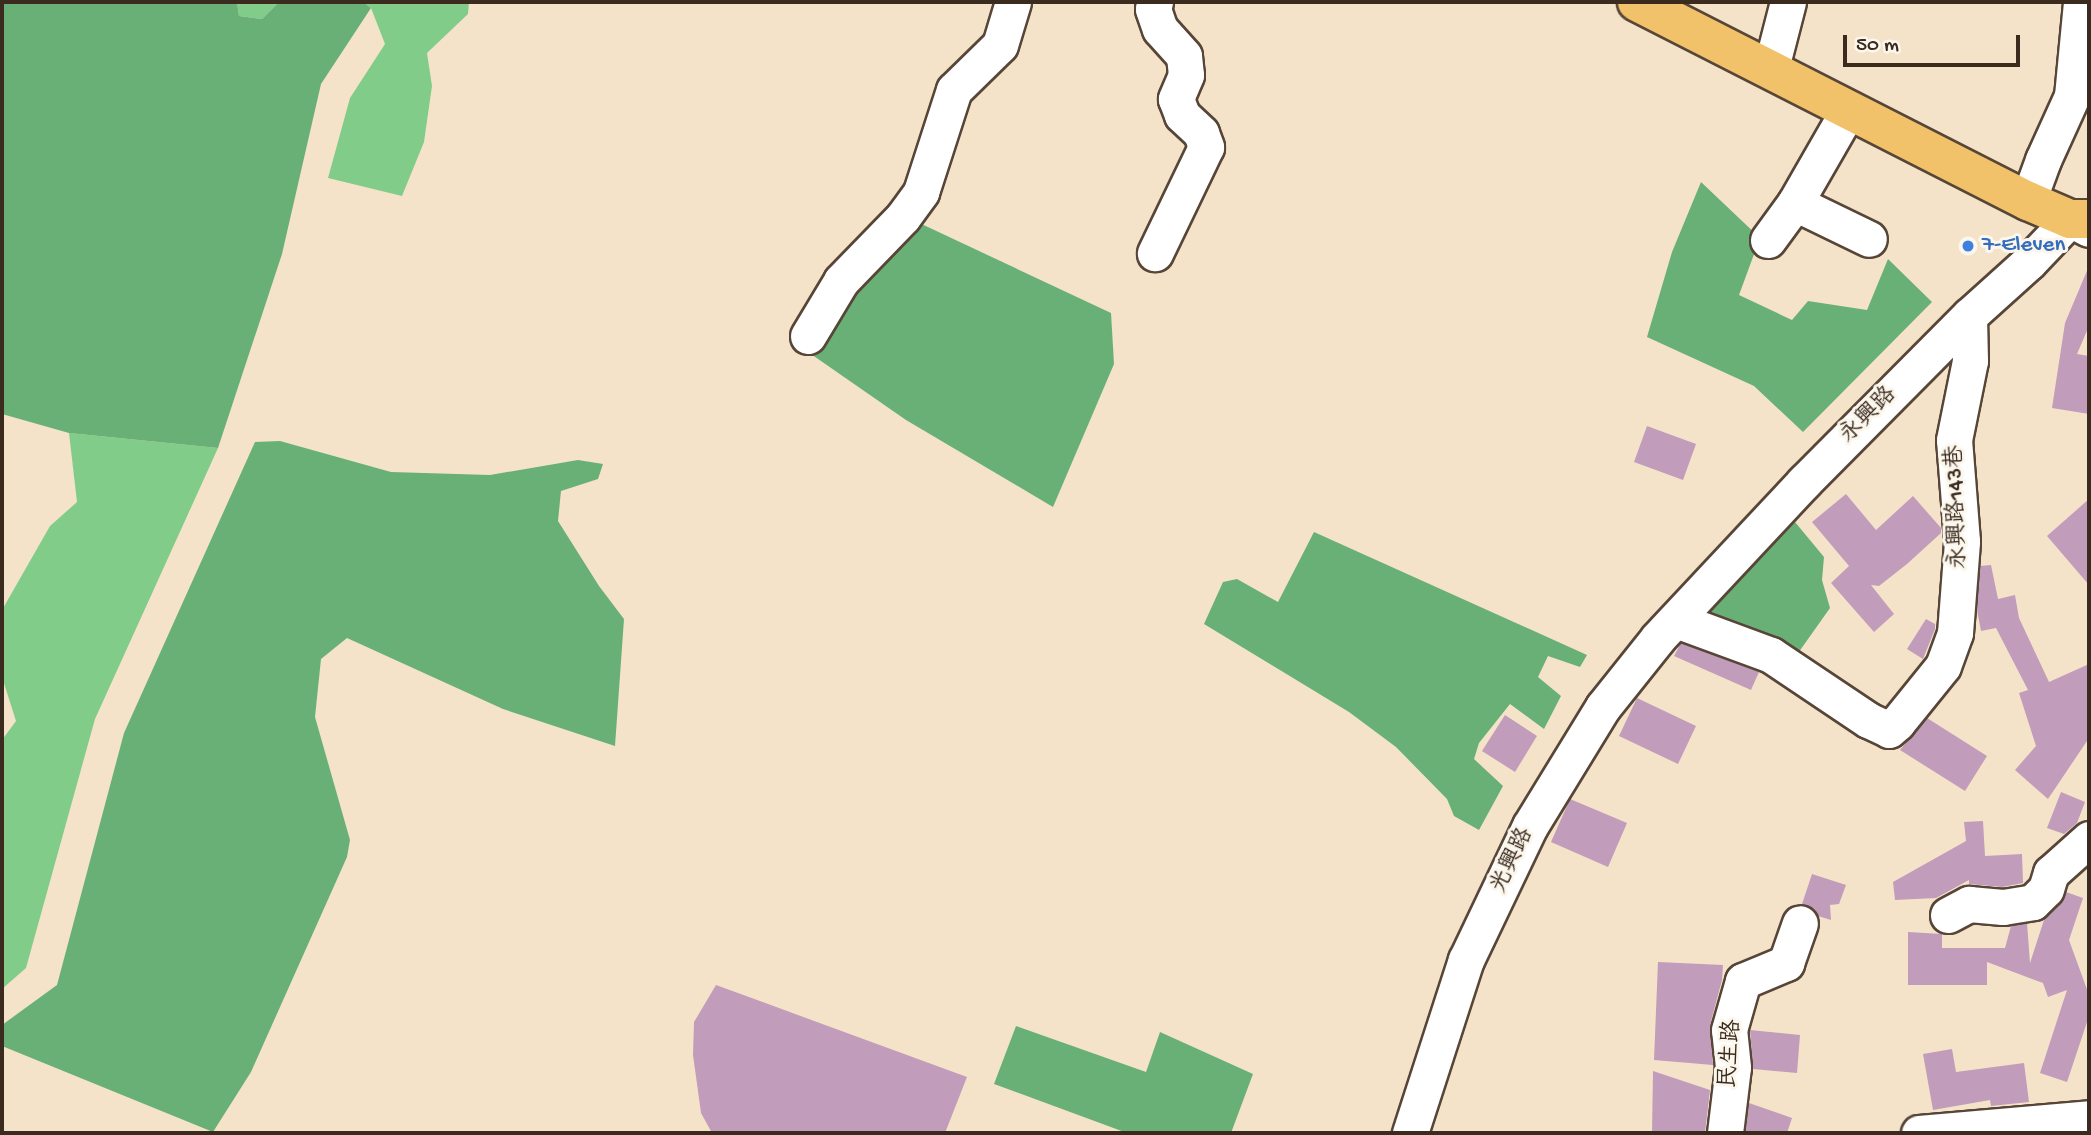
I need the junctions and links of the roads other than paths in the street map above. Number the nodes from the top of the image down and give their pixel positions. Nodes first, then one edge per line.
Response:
1 (1013, 2) edge
2 (1155, 2) edge
3 (1637, 2) edge
4 (1788, 2) edge
5 (2081, 2) edge
6 (1770, 68) junction
7 (1849, 109) junction
8 (2028, 201) junction
9 (1795, 203) junction
10 (2083, 222) edge
11 (1869, 239) dead end
12 (1768, 240) dead end
13 (1155, 253) dead end
14 (1969, 316) junction
15 (808, 336) dead end
16 (1676, 620) junction
17 (2089, 839) edge
18 (1948, 915) dead end
19 (1800, 923) dead end
20 (2089, 1118) edge
21 (2049, 1127) edge
22 (1410, 1133) edge
23 (1725, 1133) edge
24 (1919, 1133) edge

1 - 15 street
2 - 13 street
3 - 6 main road, 永興路
4 - 6 street
5 - 8 street
6 - 7 main road, 永興路
7 - 8 main road, 永興路
7 - 9 street
8 - 10 main road, 永興路
9 - 11 street
9 - 12 street
10 - 14 street, 永興路
14 - 16 street, 永興路
14 - 16 street, 永興路143巷
16 - 22 street, 光興路
17 - 18 street
19 - 23 street, 民生路
20 - 21 street
21 - 24 street

